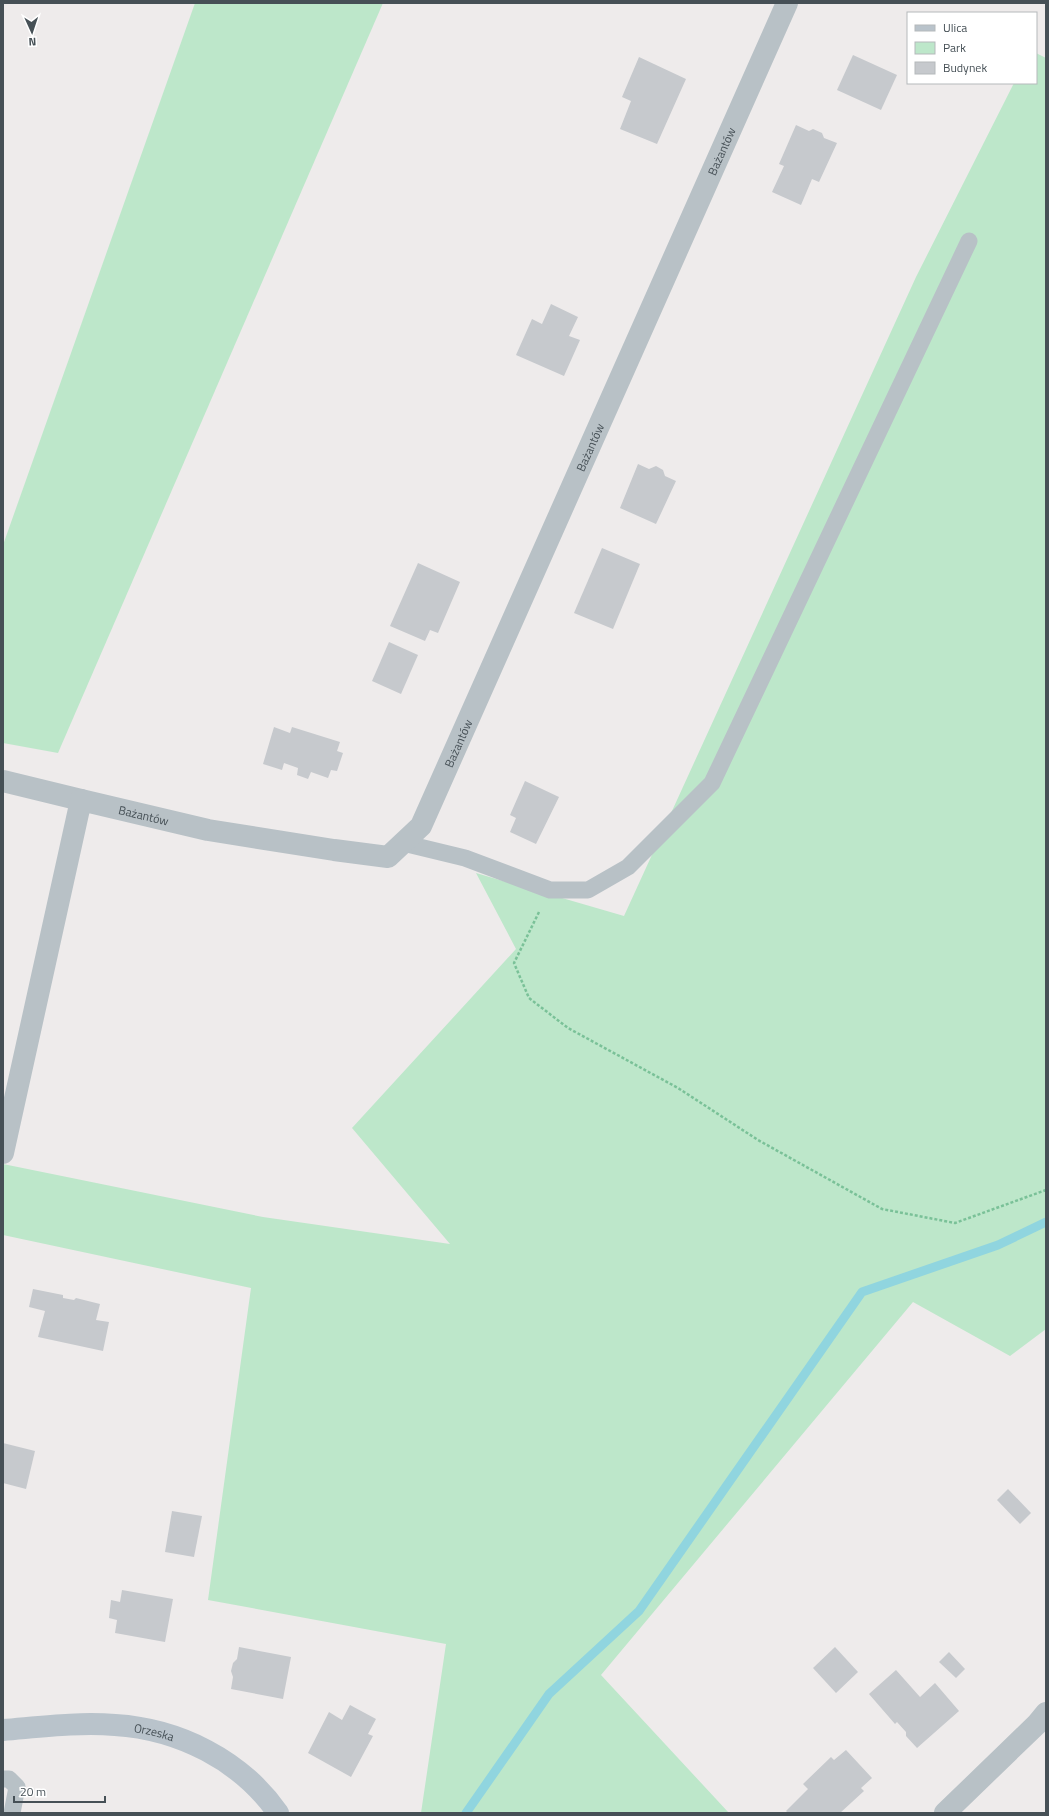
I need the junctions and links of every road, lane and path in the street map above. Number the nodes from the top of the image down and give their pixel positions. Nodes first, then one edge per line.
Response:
1 (787, 3) edge
2 (969, 241) dead end
3 (3, 781) edge
4 (81, 800) junction
5 (403, 843) junction
6 (550, 890) junction
7 (3, 1153) edge
8 (1046, 1190) edge
9 (1046, 1713) edge
10 (3, 1730) edge
11 (3, 1779) edge
12 (12, 1813) edge
13 (278, 1813) edge
14 (945, 1813) edge

1 - 5 street, Bażantów
2 - 6 lane
3 - 4 street
4 - 5 street, Bażantów
4 - 7 street
5 - 6 lane
6 - 8 path
9 - 14 street
10 - 13 street, Orzeska
11 - 12 lane

